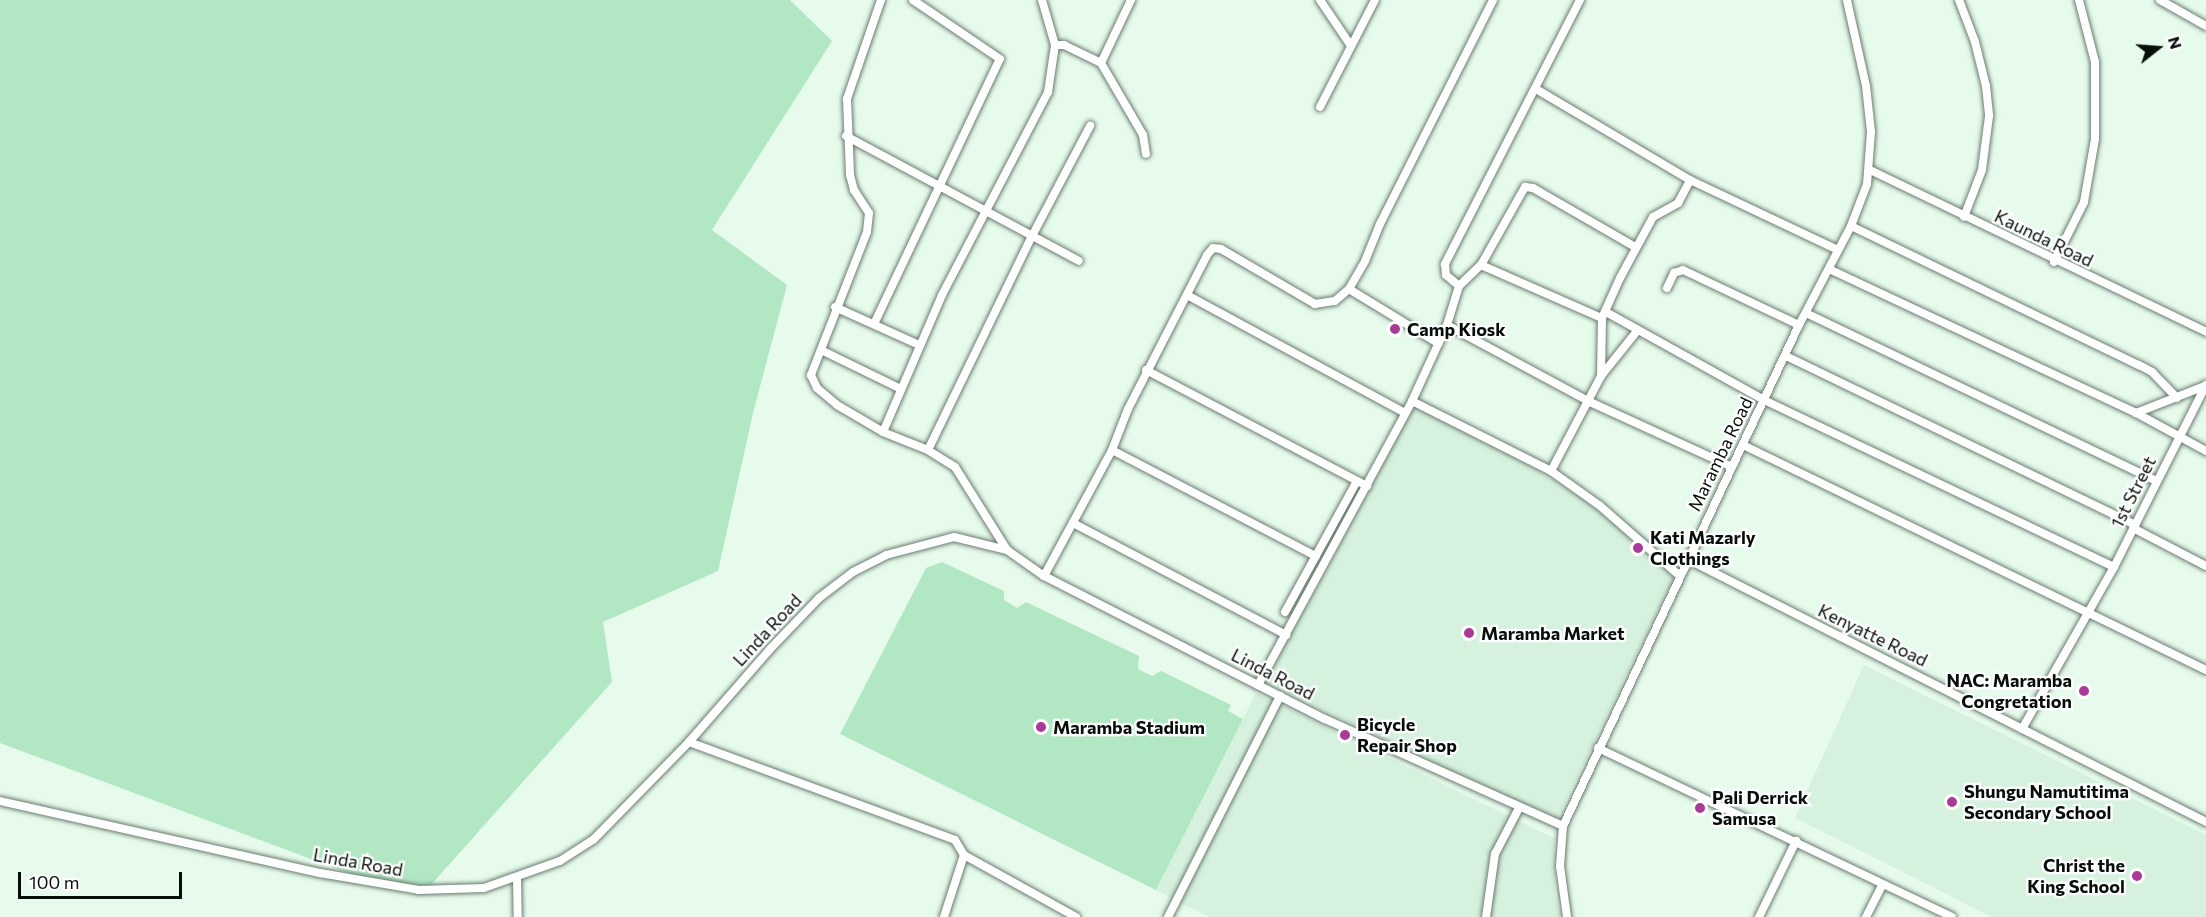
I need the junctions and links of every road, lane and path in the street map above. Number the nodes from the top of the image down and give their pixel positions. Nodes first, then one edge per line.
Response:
1 (881, 0) edge
2 (913, 0) edge
3 (1042, 0) edge
4 (1131, 0) edge
5 (1320, 0) edge
6 (1375, 0) edge
7 (1493, 0) edge
8 (1580, 0) edge
9 (1847, 0) edge
10 (1959, 0) edge
11 (2079, 0) edge
12 (2160, 0) edge
13 (2206, 26) edge
14 (1055, 45) junction
15 (1351, 46) junction
16 (1101, 63) junction
17 (1536, 89) junction
18 (1320, 107) dead end
19 (1090, 126) dead end
20 (846, 136) junction
21 (1146, 154) dead end
22 (1870, 170) junction
23 (1690, 180) junction
24 (940, 190) junction
25 (987, 213) junction
26 (1964, 217) junction
27 (1851, 226) junction
28 (1031, 238) junction
29 (1635, 247) junction
30 (1839, 250) junction
31 (1079, 261) dead end
32 (2054, 262) junction
33 (1481, 265) junction
34 (1829, 269) junction
35 (1459, 286) junction
36 (1667, 288) dead end
37 (1349, 289) junction
38 (1187, 295) junction
39 (835, 308) junction
40 (1806, 313) junction
41 (1604, 315) junction
42 (874, 324) junction
43 (1447, 325) junction
44 (1799, 325) junction
45 (1637, 331) junction
46 (2206, 332) edge
47 (1439, 344) junction
48 (919, 345) junction
49 (820, 350) junction
50 (1786, 356) junction
51 (1146, 370) junction
52 (1601, 376) junction
53 (2206, 385) edge
54 (901, 389) junction
55 (2177, 398) junction
56 (1764, 400) junction
57 (1413, 401) junction
58 (1590, 402) junction
59 (1405, 413) junction
60 (2136, 413) junction
61 (883, 432) junction
62 (2179, 437) junction
63 (1743, 445) junction
64 (928, 450) junction
65 (1112, 450) junction
66 (2206, 451) edge
67 (1732, 467) junction
68 (1551, 471) junction
69 (1357, 481) junction
70 (2157, 481) junction
71 (1367, 486) junction
72 (1073, 523) junction
73 (2134, 526) junction
74 (1007, 550) junction
75 (1316, 556) junction
76 (1687, 559) junction
77 (2206, 566) edge
78 (2114, 567) junction
79 (1044, 576) junction
80 (1680, 576) junction
81 (1285, 612) dead end
82 (2088, 613) junction
83 (1286, 634) junction
84 (2206, 670) edge
85 (1258, 685) junction
86 (1280, 696) junction
87 (2022, 729) junction
88 (689, 742) junction
89 (1598, 748) junction
90 (0, 801) edge
91 (1519, 808) junction
92 (2206, 822) edge
93 (1563, 826) junction
94 (1797, 841) junction
95 (964, 855) junction
96 (518, 878) junction
97 (1882, 885) junction
98 (518, 917) edge
99 (944, 917) edge
100 (1076, 917) edge
101 (1168, 917) edge
102 (1486, 917) edge
103 (1567, 917) edge
104 (1759, 917) edge
105 (1866, 917) edge
106 (1952, 917) edge

1 - 20 street
2 - 24 street
3 - 14 street
4 - 16 street
5 - 15 street
6 - 15 street
7 - 37 street
8 - 17 street
9 - 22 street, Maramba Road
10 - 26 street
11 - 32 street
12 - 13 street
14 - 16 street
14 - 25 street
15 - 18 street
16 - 21 street
17 - 23 street
17 - 35 street
19 - 28 street
20 - 24 street
20 - 39 street
22 - 26 street, Kaunda Road
22 - 27 street, Maramba Road
23 - 29 street
23 - 30 street
24 - 25 street
24 - 42 street
25 - 28 street
25 - 48 street
26 - 32 street, Kaunda Road
27 - 30 street, Maramba Road
27 - 55 street
28 - 31 street
28 - 64 street
29 - 33 street
29 - 41 street
30 - 34 street, Maramba Road
32 - 46 street, Kaunda Road
33 - 35 street
33 - 41 street
34 - 40 street, Maramba Road
34 - 60 street
35 - 43 street
36 - 44 street
37 - 38 street
37 - 47 street
38 - 51 street
38 - 59 street
39 - 42 street
39 - 49 street
40 - 44 street, Maramba Road
40 - 70 street
41 - 45 street
41 - 52 street
42 - 48 street
43 - 47 street
43 - 58 street
44 - 50 street, Maramba Road
45 - 52 street
45 - 56 street
47 - 57 street
48 - 54 street
49 - 54 street
49 - 61 street
50 - 56 street, Maramba Road
50 - 73 street
51 - 65 street
51 - 69 street
52 - 58 street
53 - 55 street
53 - 62 street, 1st Street
54 - 61 street
55 - 60 street
56 - 63 street, Maramba Road
56 - 78 street
57 - 59 street
57 - 68 street
58 - 67 street
58 - 68 street
59 - 71 street
60 - 62 street
61 - 64 street
62 - 66 street
62 - 70 street, 1st Street
63 - 67 street, Maramba Road
63 - 82 street
64 - 74 street
65 - 72 street
65 - 75 street
67 - 76 street, Maramba Road
68 - 80 street
69 - 71 street
69 - 75 street
70 - 73 street, 1st Street
71 - 83 street
72 - 79 street
72 - 83 street
73 - 77 street
73 - 78 street, 1st Street
74 - 79 street, Linda Road
74 - 88 street, Linda Road
75 - 81 street
76 - 80 street, Maramba Road
76 - 87 street, Kenyatte Road
78 - 82 street, 1st Street
79 - 85 street, Linda Road
80 - 89 street, Maramba Road
82 - 84 street
82 - 87 street, 1st Street
83 - 85 street
85 - 86 street, Linda Road
86 - 91 street, Linda Road
86 - 101 street
87 - 92 street, Kenyatte Road
88 - 95 street
88 - 96 street, Linda Road
89 - 93 street, Maramba Road
89 - 94 street
90 - 96 street, Linda Road
91 - 93 street, Linda Road
91 - 102 street
93 - 103 street, Maramba Road
94 - 97 street
94 - 104 street
95 - 99 street
95 - 100 street
96 - 98 street
97 - 105 street
97 - 106 street

